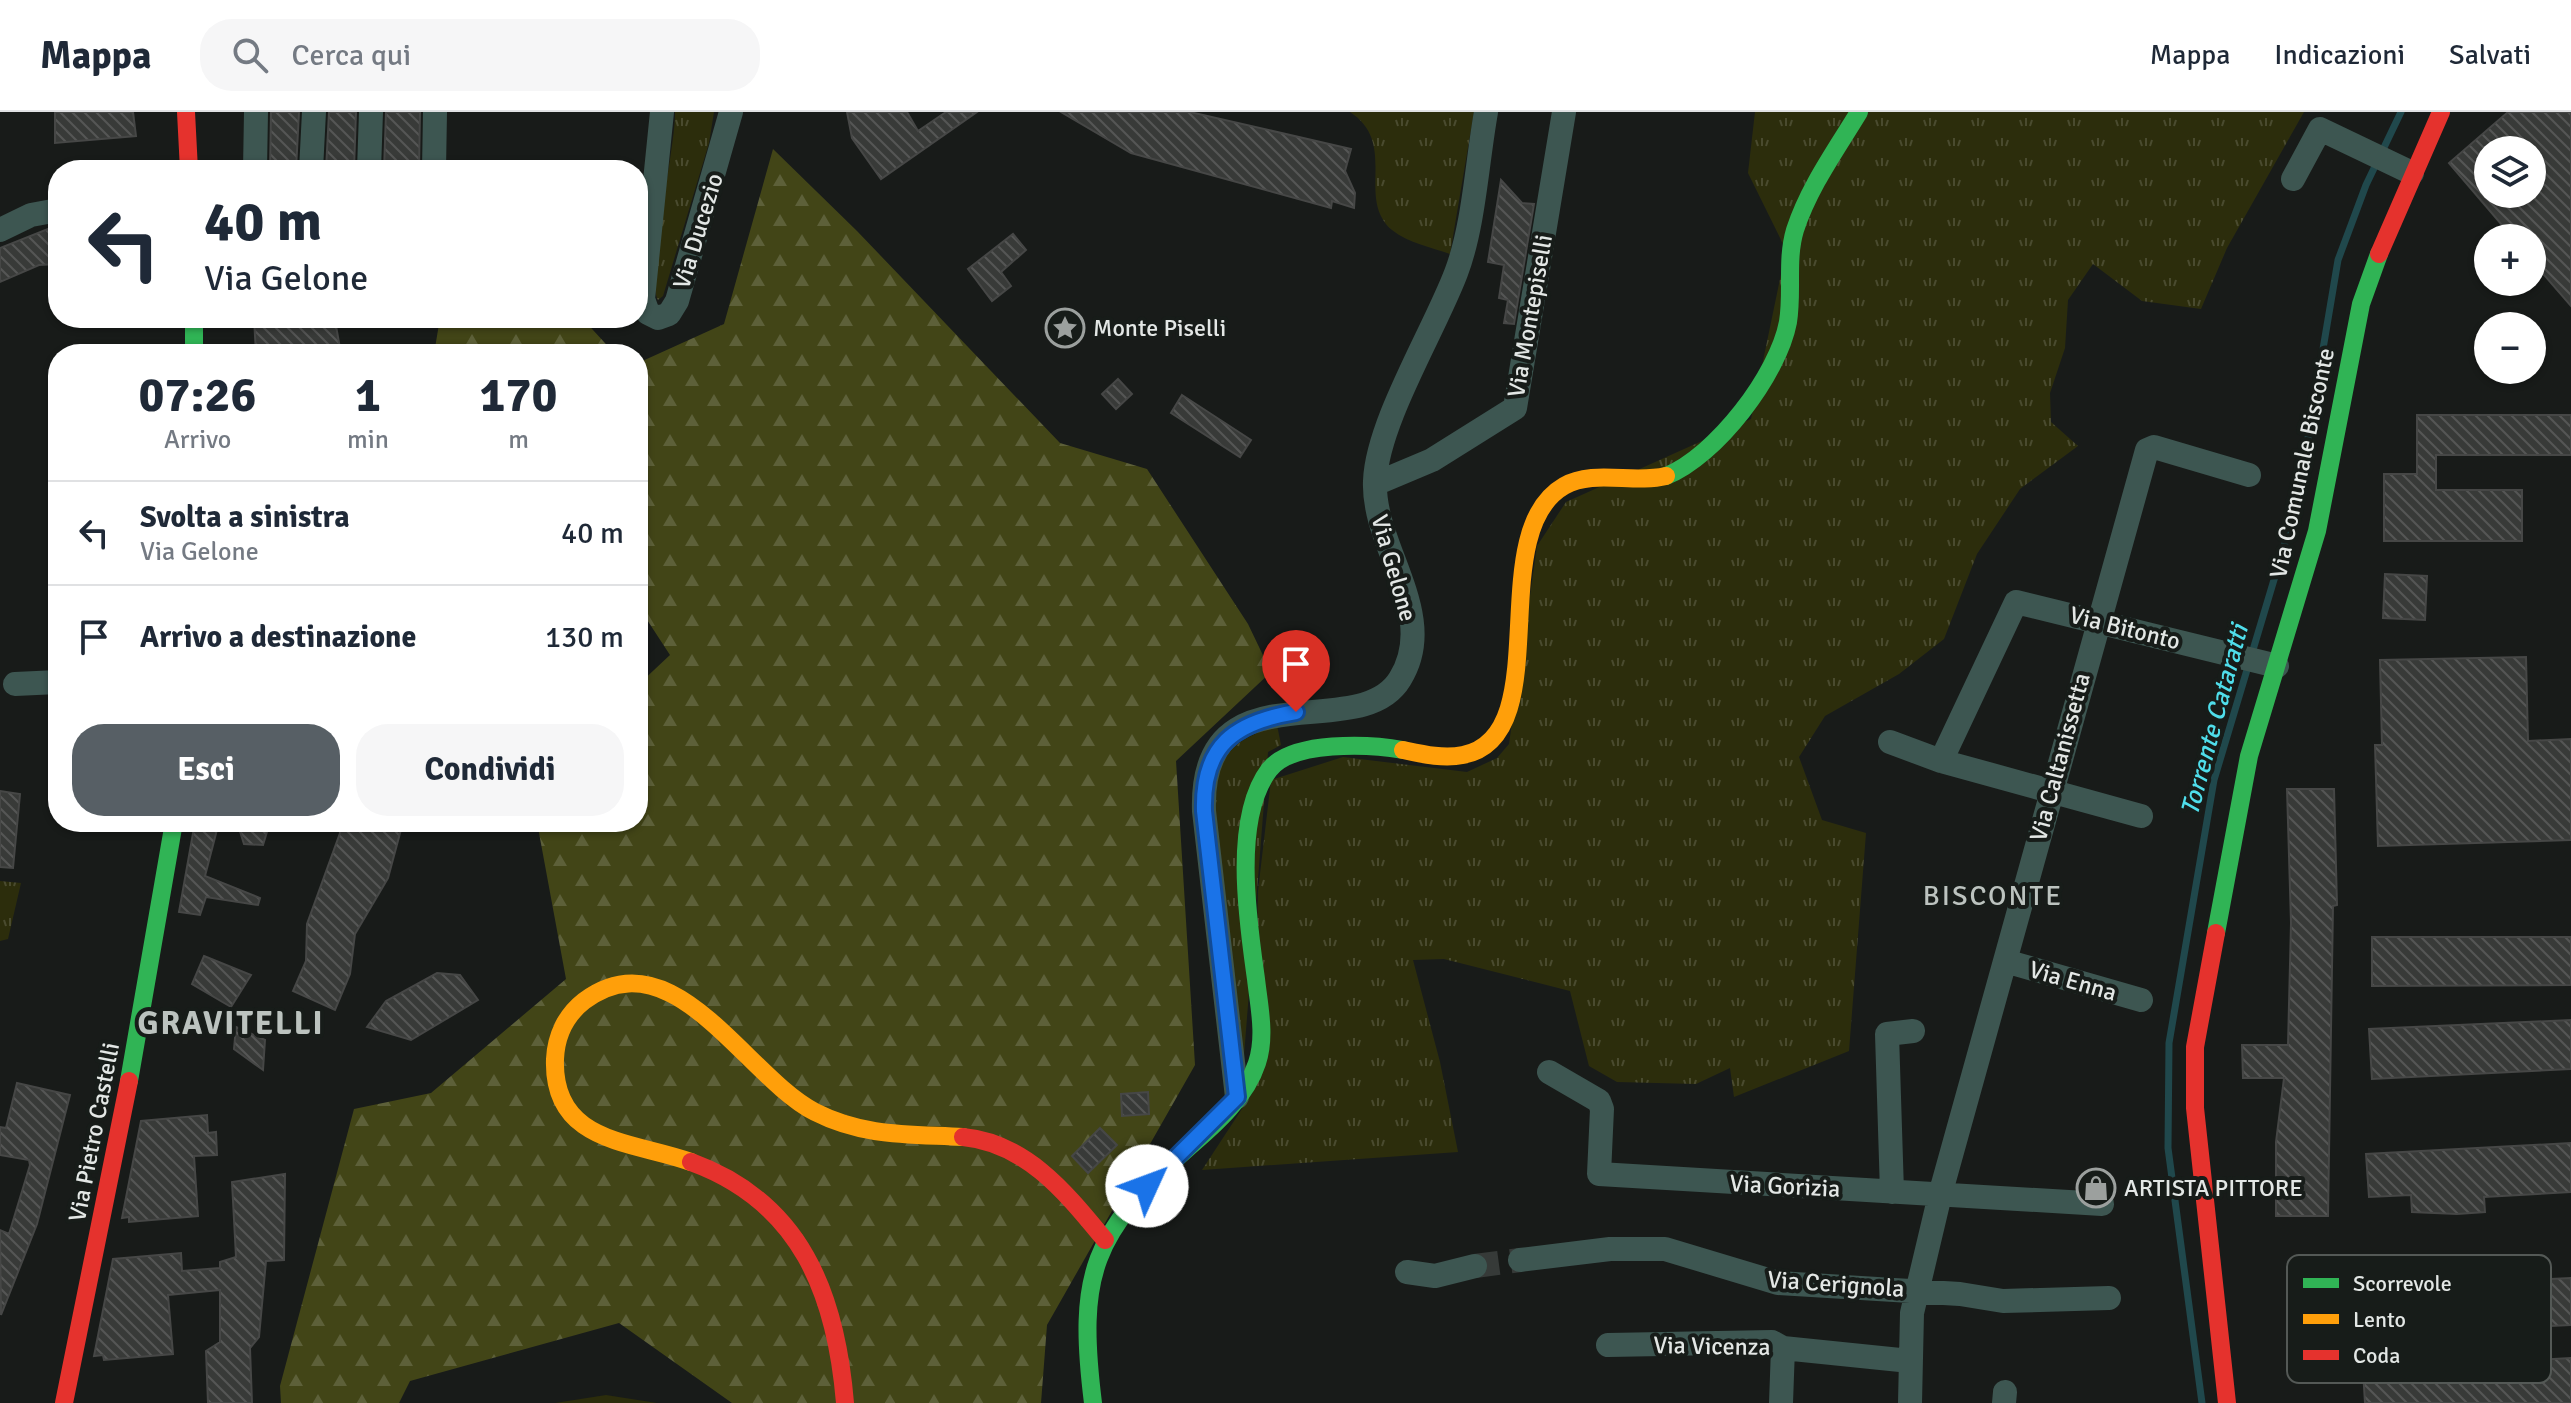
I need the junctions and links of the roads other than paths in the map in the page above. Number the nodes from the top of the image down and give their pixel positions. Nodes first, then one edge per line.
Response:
1 (186, 112) edge
2 (256, 112) edge
3 (314, 112) edge
4 (371, 112) edge
5 (435, 112) edge
6 (662, 112) edge
7 (731, 112) edge
8 (1486, 112) edge
9 (1564, 112) edge
10 (1859, 112) edge
11 (2441, 112) edge
12 (188, 160) edge
13 (255, 160) edge
14 (312, 160) edge
15 (369, 160) edge
16 (434, 160) edge
17 (2403, 169) junction
18 (2293, 179) dead end
19 (48, 212) edge
20 (0, 230) edge
21 (648, 250) edge
22 (648, 313) edge
23 (2249, 475) dead end
24 (1375, 484) junction
25 (2097, 622) junction
26 (2269, 664) junction
27 (48, 682) edge
28 (15, 684) dead end
29 (1890, 742) dead end
30 (1941, 761) junction
31 (2052, 789) junction
32 (2141, 816) dead end
33 (172, 832) edge
34 (2005, 961) junction
35 (2141, 1000) dead end
36 (1913, 1031) dead end
37 (1549, 1072) dead end
38 (1237, 1097) junction
39 (1892, 1192) junction
40 (1940, 1195) junction
41 (2102, 1204) dead end
42 (1105, 1240) junction
43 (1520, 1260) tunnel mouth
44 (1475, 1266) tunnel mouth
45 (1407, 1272) dead end
46 (1917, 1291) junction
47 (2109, 1298) dead end
48 (1608, 1345) dead end
49 (1783, 1348) junction
50 (1910, 1361) junction
51 (64, 1403) edge
52 (845, 1403) edge
53 (1093, 1403) edge
54 (1781, 1403) edge
55 (1910, 1403) edge
56 (2227, 1403) edge

1 - 12 street
2 - 13 street
3 - 14 street
4 - 15 street
5 - 16 street
6 - 21 street, Via Ducezio
7 - 22 street, Via Ducezio
8 - 24 street, Via Gelone
9 - 24 street, Via Montepiselli
10 - 38 street
11 - 17 street, Via Comunale Bisconte
17 - 18 street
17 - 26 street, Via Comunale Bisconte
19 - 20 street
23 - 25 street, Via Caltanissetta
24 - 38 street, Via Gelone
25 - 26 street, Via Bitonto
25 - 30 street, Via Bitonto
25 - 31 street, Via Caltanissetta
26 - 56 street, Via Comunale Bisconte
27 - 28 street
29 - 30 street
30 - 31 street
31 - 32 street
31 - 34 street, Via Caltanissetta
33 - 51 street, Via Pietro Castelli
34 - 35 street, Via Enna
34 - 40 street, Via Caltanissetta
36 - 39 street
37 - 39 street, Via Gorizia
38 - 42 street
39 - 40 street, Via Gorizia
40 - 41 street, Via Gorizia
40 - 46 street, Via Caltanissetta
42 - 52 street
42 - 53 street
43 - 46 street, Via Cerignola
44 - 45 street
46 - 47 street, Via Cerignola
46 - 50 street, Via Caltanissetta
48 - 49 street, Via Vicenza
49 - 50 street, Via Vicenza
49 - 54 street
50 - 55 street, Via Caltanissetta

